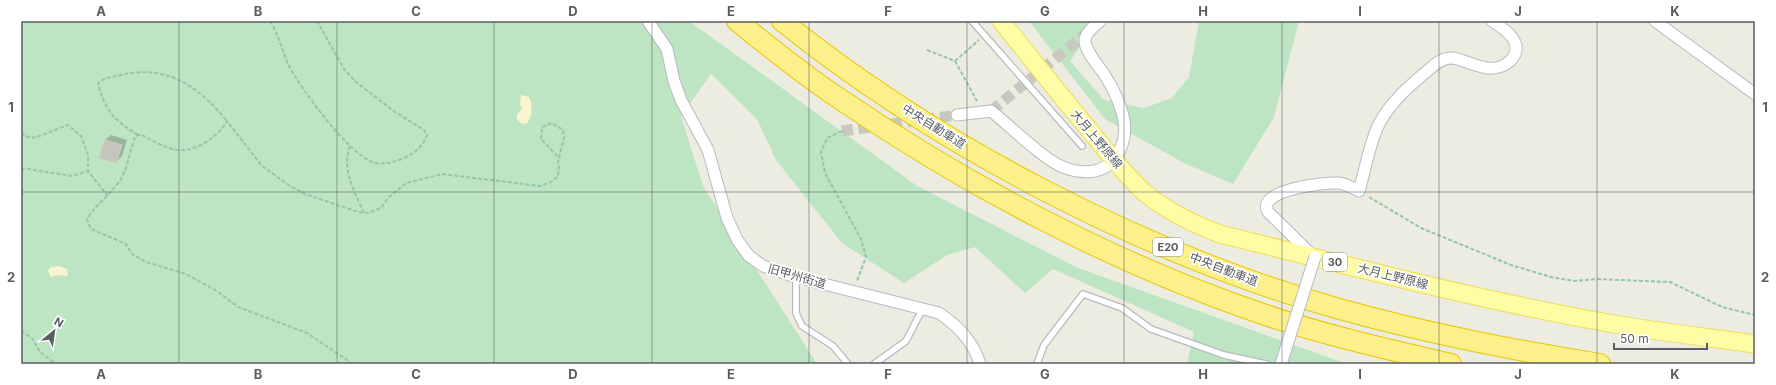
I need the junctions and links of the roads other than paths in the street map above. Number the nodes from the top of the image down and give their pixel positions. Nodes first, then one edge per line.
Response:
1 (648, 21) edge
2 (737, 21) edge
3 (782, 21) edge
4 (972, 21) edge
5 (1001, 21) edge
6 (1100, 21) edge
7 (1492, 21) edge
8 (1655, 21) edge
9 (1755, 94) edge
10 (957, 115) tunnel mouth
11 (1082, 146) dead end
12 (1114, 160) junction
13 (1315, 257) junction
14 (796, 277) junction
15 (923, 308) junction
16 (1755, 344) edge
17 (848, 364) edge
18 (874, 364) edge
19 (980, 364) edge
20 (1037, 364) edge
21 (1266, 364) edge
22 (1281, 364) edge
23 (1451, 364) edge
24 (1600, 364) edge

1 - 14 street, 旧甲州街道
2 - 23 highway, E20
3 - 24 highway, 中央自動車道 / E20
4 - 11 lane
5 - 12 main road, 大月上野原線 / 30
6 - 12 street
7 - 13 street
8 - 9 street
10 - 12 street
12 - 13 main road, 大月上野原線 / 30
13 - 16 main road, 大月上野原線 / 30
13 - 22 street, bridge
14 - 15 street, 旧甲州街道
14 - 17 lane
15 - 18 lane
15 - 19 street, 旧甲州街道
20 - 21 lane

